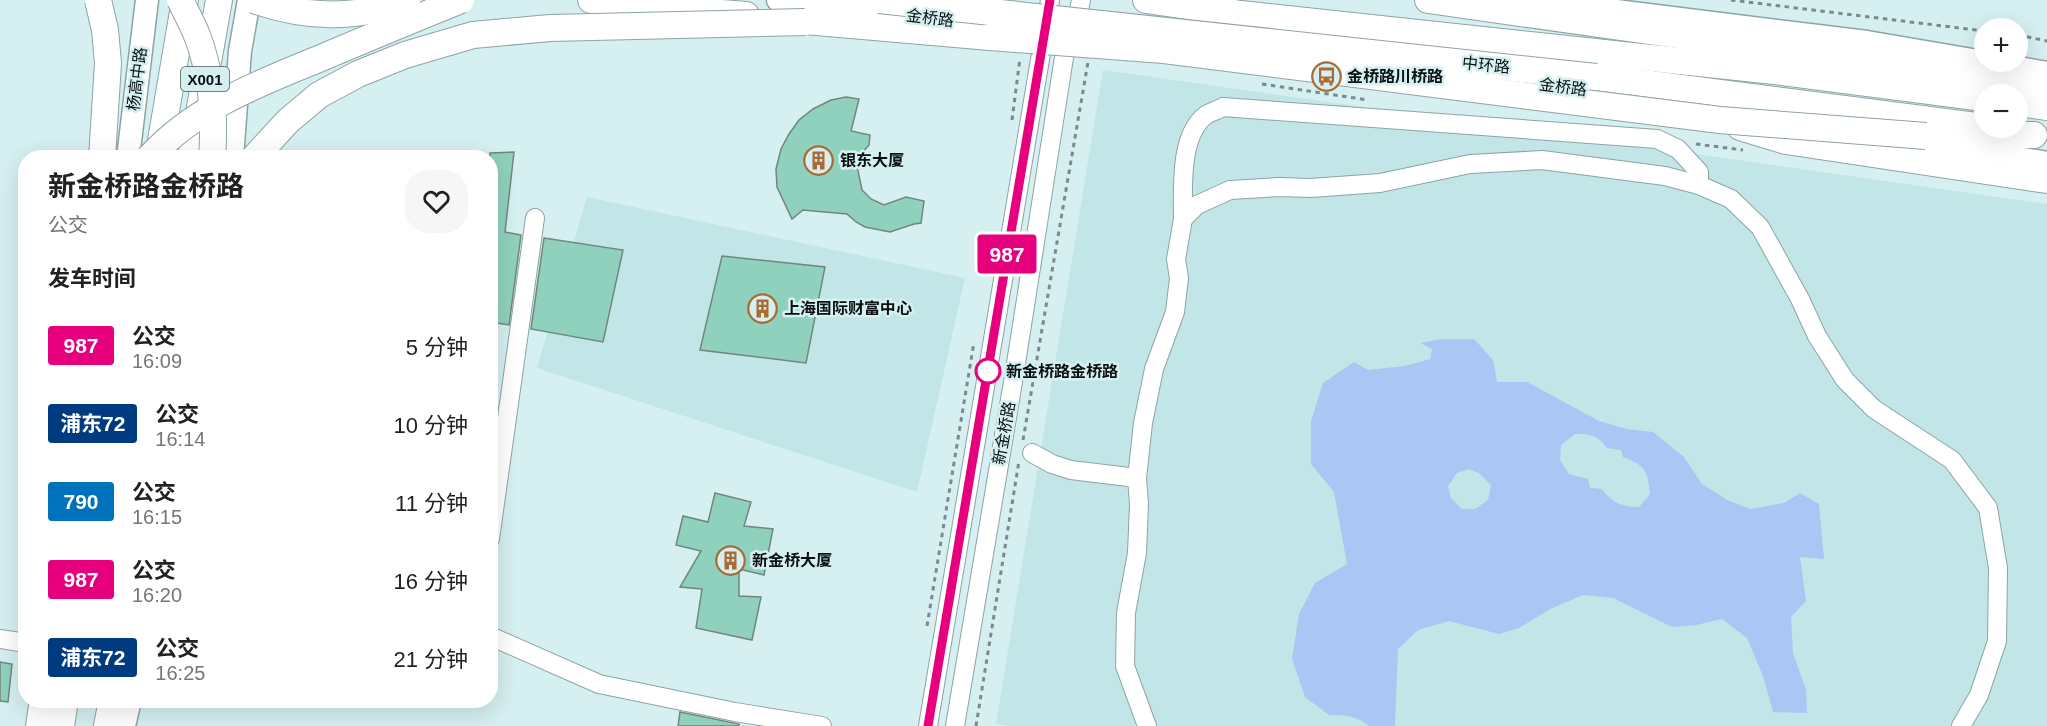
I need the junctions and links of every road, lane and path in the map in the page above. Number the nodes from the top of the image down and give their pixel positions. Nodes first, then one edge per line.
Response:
1 (98, 0) edge
2 (147, 0) edge
3 (180, 0) edge
4 (185, 0) edge
5 (219, 0) edge
6 (249, 0) edge
7 (254, 0) edge
8 (407, 0) edge
9 (460, 0) edge
10 (591, 0) edge
11 (778, 0) edge
12 (879, 0) edge
13 (996, 0) edge
14 (1146, 0) edge
15 (1428, 0) edge
16 (1528, 0) edge
17 (1731, 0) edge
18 (911, 3) junction
19 (1049, 3) edge
20 (1080, 7) edge
21 (805, 22) junction
22 (1974, 30) edge
23 (1034, 31) junction
24 (2028, 37) edge
25 (2047, 41) edge
26 (1164, 50) junction
27 (1088, 58) dead end
28 (2047, 73) edge
29 (2047, 87) edge
30 (1974, 97) edge
31 (2028, 104) edge
32 (2047, 107) edge
33 (1720, 120) junction
34 (1974, 126) edge
35 (1010, 130) dead end
36 (2040, 136) edge
37 (103, 150) edge
38 (129, 150) edge
39 (155, 150) edge
40 (159, 150) edge
41 (192, 150) edge
42 (213, 150) edge
43 (233, 150) edge
44 (261, 150) edge
45 (2047, 163) edge
46 (2047, 180) edge
47 (1699, 185) junction
48 (535, 218) dead end
49 (1182, 219) junction
50 (975, 341) dead end
51 (1025, 452) junction
52 (1137, 478) junction
53 (498, 482) edge
54 (926, 634) dead end
55 (0, 639) edge
56 (498, 640) edge
57 (18, 642) edge
58 (42, 708) edge
59 (50, 708) edge
60 (64, 708) edge
61 (98, 708) edge
62 (110, 708) edge
63 (128, 708) edge
64 (39, 726) edge
65 (47, 726) edge
66 (61, 726) edge
67 (95, 726) edge
68 (107, 726) edge
69 (124, 726) edge
70 (822, 726) edge
71 (928, 726) edge
72 (955, 726) edge
73 (976, 726) edge
74 (1147, 726) edge
75 (1961, 726) edge

1 - 37 highway, bridge
2 - 38 main road, 杨高中路
3 - 42 highway, bridge
4 - 40 highway, 杨高中路 / X001, bridge
5 - 41 highway, X001, bridge
6 - 43 main road, X001
7 - 8 highway, bridge
9 - 39 highway, bridge
10 - 21 highway, bridge
11 - 23 main road, 金桥路
12 - 18 highway, 中环路, bridge
13 - 19 main road, 金桥路
14 - 30 highway, 中环路
15 - 29 highway
16 - 28 main road
17 - 22 path
18 - 26 highway, bridge
18 - 34 highway, 中环路, bridge
19 - 20 main road, 金桥路
19 - 23 street, 新金桥路
20 - 23 main road
20 - 45 main road, 金桥路
20 - 72 street, 新金桥路
21 - 26 highway, bridge
21 - 44 highway, bridge
23 - 35 path
23 - 71 street, 新金桥路
24 - 25 path
26 - 33 highway, bridge
27 - 51 path
31 - 32 highway
33 - 36 highway, bridge
33 - 46 highway, bridge
47 - 49 street
47 - 49 street
47 - 75 street
48 - 53 street
49 - 52 street
50 - 54 path
51 - 52 street
51 - 73 path
52 - 74 street
55 - 57 street
56 - 70 street
58 - 64 highway
59 - 65 main road
60 - 66 highway
61 - 67 highway
62 - 68 highway
63 - 69 main road

